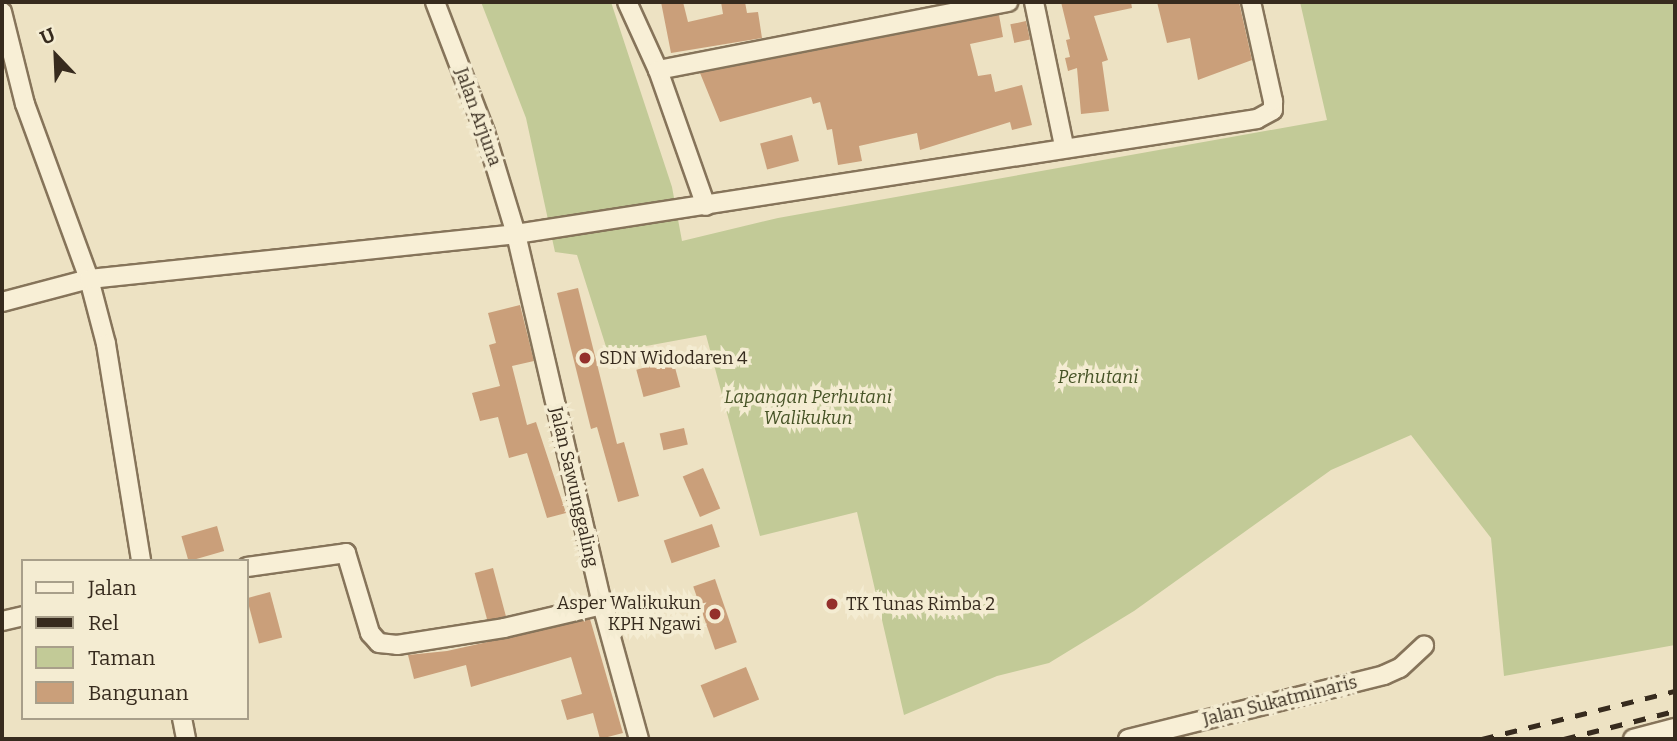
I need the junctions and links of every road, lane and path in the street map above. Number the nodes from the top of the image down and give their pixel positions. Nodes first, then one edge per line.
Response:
1 (435, 2) edge
2 (627, 2) edge
3 (1008, 2) edge
4 (1034, 2) edge
5 (1251, 2) edge
6 (921, 10) edge
7 (2, 12) edge
8 (658, 70) junction
9 (1064, 146) junction
10 (706, 206) junction
11 (516, 234) junction
12 (89, 279) junction
13 (2, 302) edge
14 (141, 559) edge
15 (248, 567) edge
16 (602, 605) junction
17 (21, 616) edge
18 (2, 621) edge
19 (1424, 646) dead end
20 (181, 720) edge
21 (1675, 729) edge
22 (186, 739) edge
23 (639, 739) edge
24 (1128, 739) edge
25 (1633, 739) edge

1 - 11 street, Jalan Arjuna
2 - 8 street
3 - 6 street
4 - 9 street
5 - 9 street
6 - 8 street
7 - 12 street
8 - 10 street
9 - 10 street
10 - 11 street
11 - 12 street
11 - 16 street, Jalan Sawunggaling
12 - 13 street
12 - 14 street
15 - 16 street
16 - 23 street, Jalan Sawunggaling
17 - 18 street
19 - 24 street, Jalan Sukatminaris
20 - 22 street
21 - 25 street

